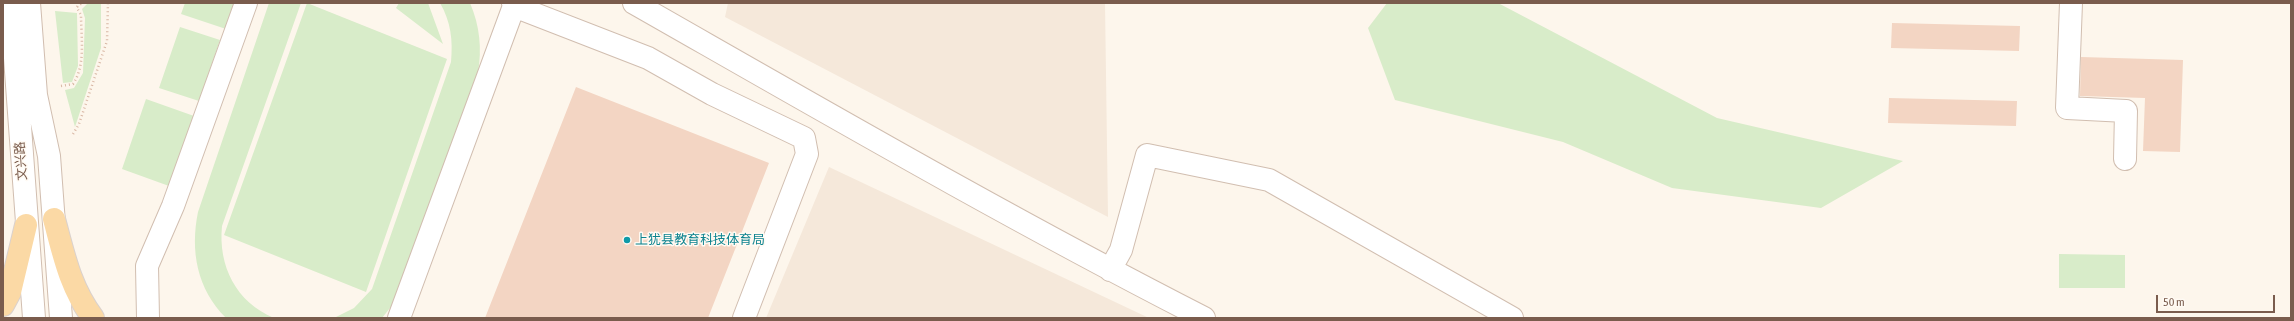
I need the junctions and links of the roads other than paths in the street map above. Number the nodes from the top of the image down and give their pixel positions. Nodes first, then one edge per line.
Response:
1 (11, 3) edge
2 (29, 3) edge
3 (246, 3) edge
4 (634, 3) edge
5 (2071, 3) edge
6 (514, 4) edge
7 (2125, 158) dead end
8 (54, 219) junction
9 (26, 225) junction
10 (1110, 270) junction
11 (3, 305) edge
12 (34, 318) edge
13 (61, 318) edge
14 (93, 318) edge
15 (148, 318) edge
16 (399, 318) edge
17 (744, 318) edge
18 (1204, 318) edge
19 (1512, 318) edge

1 - 9 street, 文兴路
2 - 8 street
3 - 15 street
4 - 10 street
5 - 7 street
6 - 16 street
6 - 17 street
8 - 13 street
8 - 14 main road
9 - 11 main road
9 - 12 street, 文兴路
10 - 18 street
10 - 19 street

